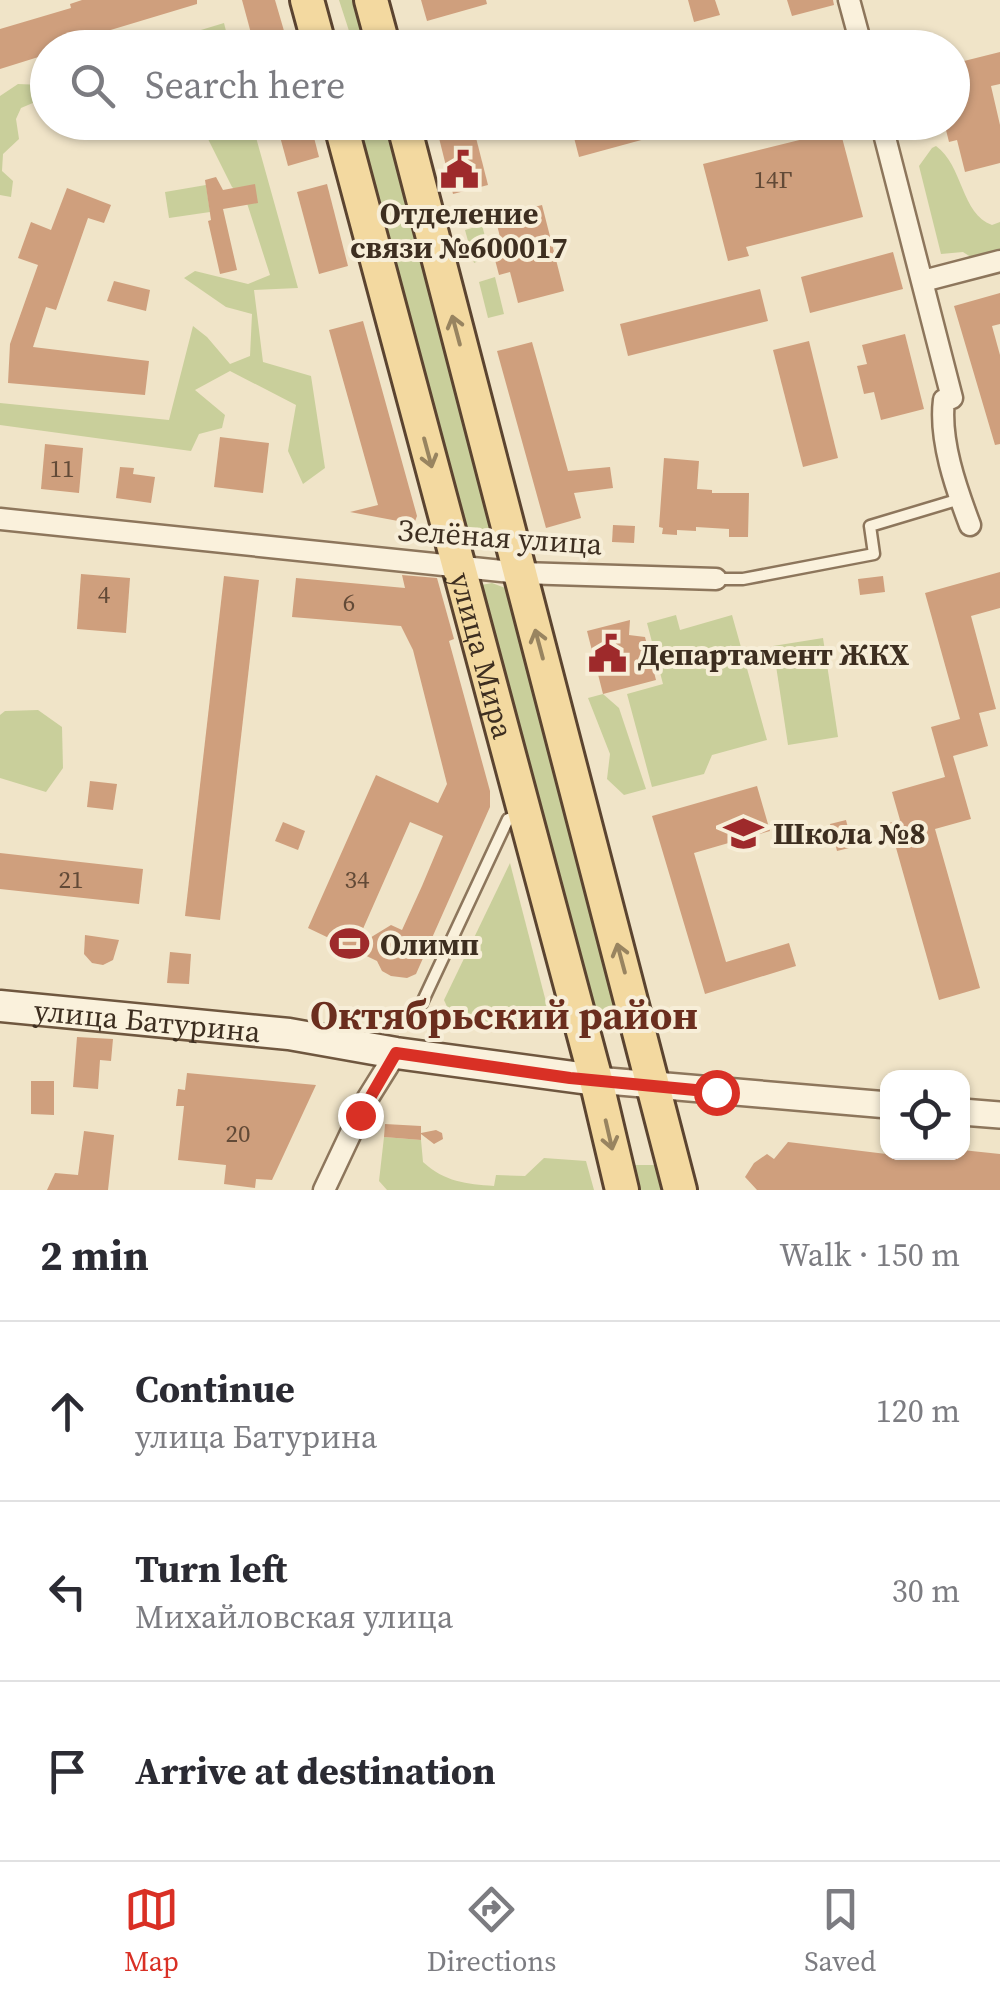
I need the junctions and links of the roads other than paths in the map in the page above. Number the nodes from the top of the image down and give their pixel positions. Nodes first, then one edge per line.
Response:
1 (307, 0) edge
2 (371, 0) edge
3 (849, 0) edge
4 (315, 30) edge
5 (379, 30) edge
6 (857, 30) edge
7 (345, 140) edge
8 (409, 140) edge
9 (886, 140) edge
10 (1000, 261) edge
11 (922, 281) junction
12 (960, 499) junction
13 (0, 519) edge
14 (970, 525) dead end
15 (458, 566) junction
16 (520, 573) junction
17 (716, 579) joint
18 (525, 814) junction
19 (420, 1005) dead end
20 (0, 1006) edge
21 (396, 1053) junction
22 (596, 1080) junction
23 (654, 1086) junction
24 (880, 1104) edge
25 (970, 1113) edge
26 (1000, 1115) edge
27 (324, 1190) edge
28 (622, 1190) edge
29 (680, 1190) edge

1 - 4 main road
2 - 5 main road
3 - 6 street
7 -> 15 main road, улица Мира
16 -> 8 main road, улица Мира
9 - 11 street
10 - 11 street
11 - 12 street
12 - 14 street
12 - 17 lane, Зелёная улица
13 - 15 street, Зелёная улица
15 - 16 street, Зелёная улица
15 - 18 main road, улица Мира
16 - 17 street, Зелёная улица
23 -> 16 main road, улица Мира
18 - 19 lane
18 - 22 main road, улица Мира
20 - 21 main road, улица Батурина
21 - 22 main road, улица Батурина
21 - 27 street
22 - 23 street, улица Батурина
22 -> 28 main road, улица Мира
23 - 24 street, улица Батурина
23 - 29 main road, улица Мира
25 - 26 street

